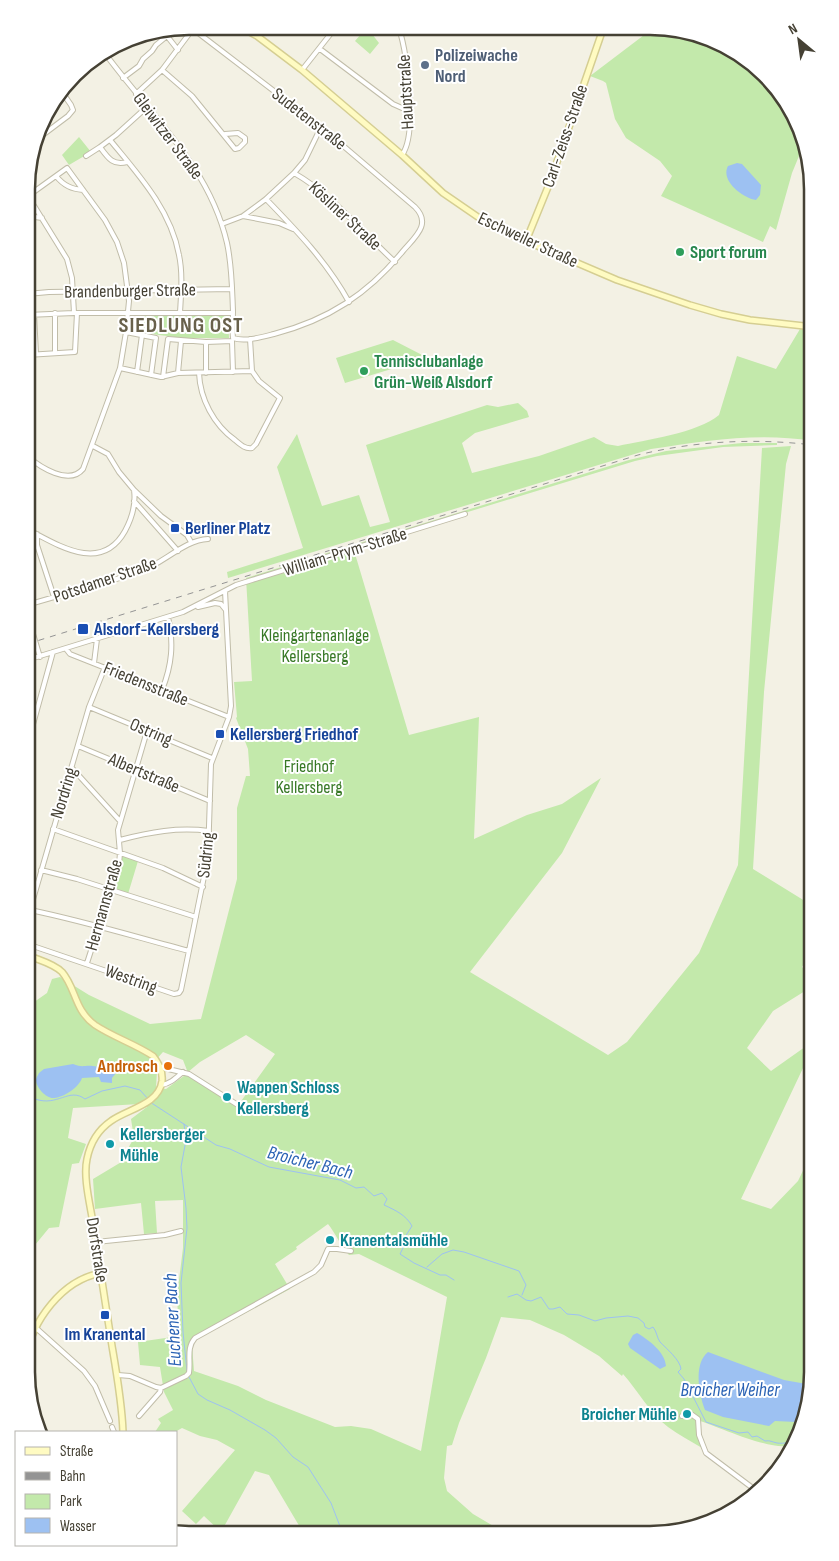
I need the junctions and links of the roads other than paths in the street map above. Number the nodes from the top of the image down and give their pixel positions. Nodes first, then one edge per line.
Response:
1 (189, 35) edge
2 (203, 35) edge
3 (330, 35) edge
4 (401, 35) edge
5 (601, 35) edge
6 (257, 36) edge
7 (166, 37) edge
8 (168, 37) edge
9 (320, 48) junction
10 (178, 50) junction
11 (108, 58) edge
12 (162, 70) junction
13 (302, 70) junction
14 (123, 78) junction
15 (136, 94) junction
16 (65, 97) edge
17 (148, 106) junction
18 (409, 109) junction
19 (321, 127) junction
20 (46, 132) edge
21 (224, 134) junction
22 (110, 140) junction
23 (100, 147) junction
24 (86, 156) dead end
25 (402, 156) junction
26 (127, 162) junction
27 (294, 173) junction
28 (56, 176) junction
29 (84, 190) junction
30 (35, 191) edge
31 (266, 199) junction
32 (35, 207) edge
33 (243, 216) junction
34 (35, 217) edge
35 (42, 218) junction
36 (222, 224) junction
37 (299, 233) junction
38 (526, 242) junction
39 (394, 262) junction
40 (232, 289) junction
41 (181, 290) junction
42 (128, 291) junction
43 (74, 292) junction
44 (35, 294) edge
45 (348, 302) junction
46 (55, 313) junction
47 (76, 313) junction
48 (128, 313) junction
49 (180, 313) junction
50 (233, 313) junction
51 (35, 314) edge
52 (804, 326) edge
53 (126, 332) junction
54 (35, 334) edge
55 (142, 335) junction
56 (250, 339) junction
57 (181, 341) junction
58 (206, 342) junction
59 (36, 354) joint
60 (55, 354) junction
61 (120, 368) junction
62 (252, 371) junction
63 (137, 372) junction
64 (178, 372) junction
65 (233, 372) junction
66 (199, 373) junction
67 (206, 373) junction
68 (151, 375) junction
69 (162, 377) junction
70 (93, 446) junction
71 (35, 461) edge
72 (134, 490) junction
73 (134, 501) junction
74 (465, 514) dead end
75 (36, 534) joint
76 (208, 539) dead end
77 (191, 542) junction
78 (178, 551) junction
79 (225, 591) junction
80 (54, 597) junction
81 (35, 603) edge
82 (193, 608) junction
83 (226, 609) junction
84 (168, 617) junction
85 (97, 639) junction
86 (35, 640) edge
87 (66, 649) junction
88 (54, 652) junction
89 (40, 657) junction
90 (35, 658) edge
91 (94, 663) junction
92 (105, 667) junction
93 (162, 690) junction
94 (89, 706) junction
95 (35, 712) edge
96 (229, 717) junction
97 (147, 731) junction
98 (78, 746) junction
99 (212, 758) junction
100 (72, 768) junction
101 (136, 769) junction
102 (210, 801) junction
103 (120, 821) junction
104 (53, 829) junction
105 (209, 831) junction
106 (120, 840) junction
107 (120, 853) junction
108 (41, 870) junction
109 (203, 887) junction
110 (111, 890) junction
111 (35, 892) edge
112 (35, 911) edge
113 (196, 917) junction
114 (99, 927) junction
115 (35, 947) edge
116 (189, 951) junction
117 (35, 959) edge
118 (87, 964) junction
119 (179, 993) joint
120 (160, 1067) junction
121 (183, 1072) junction
122 (161, 1085) junction
123 (241, 1107) dead end
124 (181, 1231) dead end
125 (96, 1242) junction
126 (351, 1251) dead end
127 (101, 1273) junction
128 (36, 1328) joint
129 (118, 1375) junction
130 (161, 1388) junction
131 (138, 1416) dead end
132 (682, 1416) dead end
133 (110, 1421) dead end
134 (112, 1427) dead end
135 (114, 1431) edge
136 (123, 1431) edge
137 (752, 1487) edge

1 - 10 street
2 - 19 street, Sudetenstraße
3 - 9 street
4 - 18 street, Hauptstraße
5 - 38 street, Carl-Zeiss-Straße
6 - 13 street, Eschweiler Straße
7 - 14 street
8 - 10 street
9 - 13 street
9 - 18 street
10 - 12 street
11 - 14 street, Gleiwitzer Straße
12 - 15 street
12 - 21 street
13 - 25 street, Eschweiler Straße
14 - 15 street, Gleiwitzer Straße
15 - 17 street, Gleiwitzer Straße
16 - 20 street
17 - 22 street
17 - 36 street, Gleiwitzer Straße
18 - 25 street, Hauptstraße
19 - 27 street
19 - 39 street, Sudetenstraße
21 - 21 street
22 - 23 street
22 - 26 street
23 - 24 street
23 - 26 street
25 - 38 street, Eschweiler Straße
26 - 41 street
27 - 31 street
27 - 39 street, Kösliner Straße
28 - 29 street
28 - 29 street
28 - 30 street
29 - 42 street
31 - 33 street
31 - 37 street
32 - 35 street
33 - 36 street
33 - 37 street
34 - 35 street
35 - 43 street
36 - 40 street, Gleiwitzer Straße
37 - 45 street
38 - 52 street, Eschweiler Straße
39 - 45 street
40 - 41 street, Brandenburger Straße
40 - 50 street, Gleiwitzer Straße
41 - 42 street, Brandenburger Straße
41 - 49 street
42 - 43 street, Brandenburger Straße
42 - 48 street
43 - 44 street, Brandenburger Straße
43 - 47 street
45 - 56 street
46 - 47 street
46 - 51 street
46 - 60 street
47 - 48 street
47 - 60 street
48 - 49 street
48 - 53 street
49 - 50 street
50 - 56 street, Gleiwitzer Straße
53 - 55 street
53 - 61 street
54 - 59 street
55 - 63 street
55 - 68 street
56 - 62 street
57 - 58 street
57 - 64 street
57 - 69 street
58 - 65 street
58 - 67 street
59 - 60 street
61 - 63 street
61 - 70 street
62 - 65 street
62 - 66 street
63 - 68 street
64 - 66 street
64 - 69 street
65 - 67 street
66 - 67 street
68 - 69 street
70 - 71 street
70 - 72 street
72 - 73 street
72 - 77 street
73 - 75 street
73 - 78 street
74 - 79 street, William-Prym-Straße
75 - 80 street
76 - 77 street, Potsdamer Straße
77 - 78 street, Potsdamer Straße
78 - 80 street, Potsdamer Straße
79 - 82 street, William-Prym-Straße
79 - 83 street
80 - 81 street, Potsdamer Straße
82 - 83 street
82 - 84 street
83 - 96 street
84 - 85 street
84 - 93 street
85 - 87 street
85 - 91 street
86 - 89 street
87 - 88 street
87 - 91 street, Friedensstraße
88 - 89 street
88 - 95 street
89 - 90 street
91 - 92 street, Friedensstraße
92 - 93 street, Friedensstraße
92 - 94 street, Nordring
93 - 96 street, Friedensstraße
94 - 97 street, Ostring
94 - 98 street, Nordring
96 - 99 street, Südring
97 - 99 street, Ostring
97 - 101 street, Hermannstraße
98 - 100 street, Nordring
98 - 101 street, Albertstraße
99 - 102 street, Südring
100 - 103 street
100 - 104 street, Nordring
101 - 102 street, Albertstraße
101 - 103 street, Hermannstraße
102 - 105 street, Südring
103 - 106 street, Hermannstraße
104 - 107 street
104 - 108 street, Nordring
105 - 106 street
105 - 109 street, Südring
106 - 107 street, Hermannstraße
107 - 109 street
107 - 110 street, Hermannstraße
108 - 110 street
108 - 111 street, Nordring
109 - 113 street, Südring
110 - 113 street
110 - 114 street, Hermannstraße
112 - 114 street
113 - 116 street, Südring
114 - 116 street
114 - 118 street, Hermannstraße
115 - 118 street, Westring
116 - 119 street, Südring
117 - 120 street
118 - 119 street, Westring
120 - 121 street
120 - 122 street
121 - 122 street
121 - 123 street
122 - 125 street, Dorfstraße
124 - 125 street
125 - 127 street, Dorfstraße
126 - 130 street
127 - 128 street
127 - 129 street, Dorfstraße
128 - 133 street
129 - 130 street
129 - 136 street, Dorfstraße
130 - 131 street
132 - 137 street
134 - 135 street

